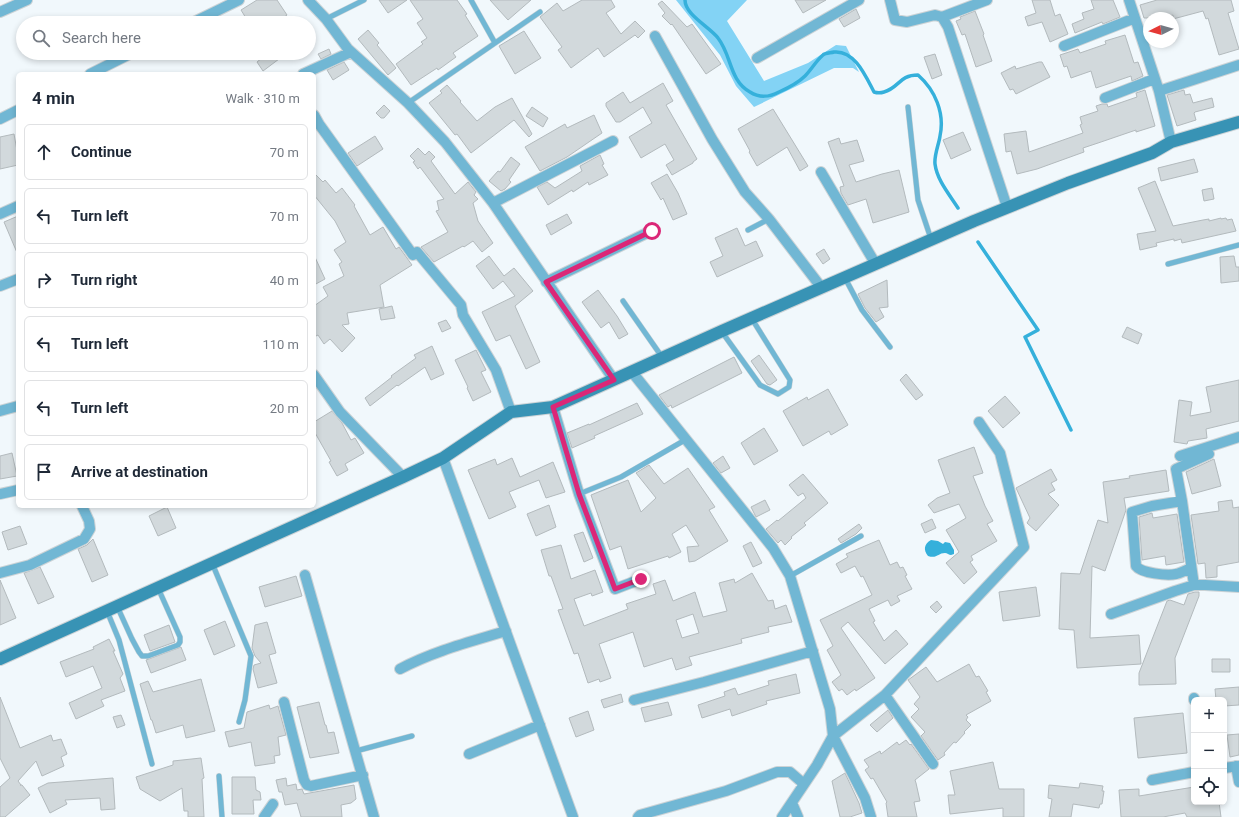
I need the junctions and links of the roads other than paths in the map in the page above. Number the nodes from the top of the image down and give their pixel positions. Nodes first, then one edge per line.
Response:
1 (28, 0) edge
2 (238, 0) edge
3 (308, 0) edge
4 (364, 0) edge
5 (471, 0) edge
6 (859, 0) edge
7 (890, 0) edge
8 (987, 0) edge
9 (1129, 0) edge
10 (0, 12) edge
11 (540, 12) dead end
12 (206, 16) edge
13 (942, 17) junction
14 (1135, 18) junction
15 (326, 19) junction
16 (655, 36) dead end
17 (496, 43) junction
18 (1064, 46) dead end
19 (351, 52) junction
20 (757, 58) dead end
21 (118, 60) edge
22 (1239, 64) edge
23 (94, 72) edge
24 (307, 72) edge
25 (1154, 79) junction
26 (1158, 91) junction
27 (1105, 98) dead end
28 (408, 103) junction
29 (908, 108) dead end
30 (16, 111) edge
31 (0, 119) edge
32 (316, 122) edge
33 (1239, 122) edge
34 (613, 141) dead end
35 (1172, 142) junction
36 (821, 172) dead end
37 (493, 203) junction
38 (16, 207) edge
39 (1006, 207) junction
40 (0, 214) edge
41 (769, 218) junction
42 (748, 230) dead end
43 (652, 231) dead end
44 (931, 239) junction
45 (1239, 245) edge
46 (875, 263) junction
47 (1168, 264) dead end
48 (844, 276) junction
49 (16, 280) edge
50 (546, 282) junction
51 (0, 286) edge
52 (821, 287) junction
53 (623, 301) dead end
54 (751, 318) junction
55 (722, 331) junction
56 (890, 347) dead end
57 (662, 358) junction
58 (632, 372) junction
59 (316, 377) edge
60 (614, 380) junction
61 (16, 407) edge
62 (553, 407) junction
63 (0, 411) edge
64 (511, 412) junction
65 (980, 422) dead end
66 (1239, 437) edge
67 (685, 440) junction
68 (1209, 454) dead end
69 (1180, 456) dead end
70 (443, 458) junction
71 (403, 477) junction
72 (16, 490) edge
73 (0, 494) edge
74 (579, 494) junction
75 (1182, 501) junction
76 (83, 508) edge
77 (861, 536) dead end
78 (212, 562) junction
79 (1191, 568) junction
80 (0, 573) edge
81 (305, 575) dead end
82 (790, 576) junction
83 (641, 579) dead end
84 (1194, 585) junction
85 (157, 587) junction
86 (1239, 588) edge
87 (112, 608) junction
88 (1111, 614) dead end
89 (506, 631) junction
90 (813, 651) junction
91 (0, 659) edge
92 (400, 669) dead end
93 (885, 695) junction
94 (634, 700) dead end
95 (284, 702) dead end
96 (239, 722) dead end
97 (540, 725) junction
98 (412, 736) dead end
99 (833, 736) junction
100 (356, 751) junction
101 (469, 754) dead end
102 (152, 764) dead end
103 (933, 764) dead end
104 (1237, 766) edge
105 (1227, 768) edge
106 (1191, 773) edge
107 (219, 776) dead end
108 (363, 776) junction
109 (1152, 780) dead end
110 (1239, 782) edge
111 (804, 784) junction
112 (792, 803) junction
113 (273, 804) dead end
114 (222, 817) edge
115 (264, 817) edge
116 (374, 817) edge
117 (573, 817) edge
118 (638, 817) edge
119 (782, 817) edge
120 (798, 817) edge
121 (871, 817) edge

1 - 10 street
2 - 12 street
3 - 15 street
4 - 15 lane
5 - 17 lane
6 - 20 street
7 - 13 street
8 - 13 street
9 - 14 street
11 - 17 lane
13 - 39 street
14 - 18 street
14 - 25 street
15 - 19 street
16 - 41 street
17 - 28 lane
19 - 24 street
19 - 28 street
21 - 23 street
22 - 26 street
25 - 26 street
25 - 27 street
26 - 35 street
28 - 37 street
29 - 44 lane
30 - 31 street
32 - 64 street
33 - 35 street
34 - 37 street
35 - 39 street
36 - 46 street
37 - 50 street
38 - 40 street
39 - 44 street
41 - 42 lane
41 - 52 street
43 - 50 street
44 - 46 street
45 - 47 lane
46 - 48 street
48 - 52 street
48 - 56 lane
49 - 51 street
50 - 60 street
52 - 54 street
53 - 57 lane
54 - 55 street
54 - 55 lane
55 - 57 street
57 - 58 street
58 - 60 street
58 - 67 street
59 - 71 street
60 - 62 street
61 - 63 street
62 - 64 street
62 - 74 street
64 - 70 street
65 - 93 street
66 - 69 street
67 - 74 lane
67 - 82 street
68 - 75 street
70 - 71 street
70 - 89 street
71 - 78 street
72 - 73 street
74 - 83 street
75 - 79 street
75 - 79 street
76 - 80 street
77 - 82 lane
78 - 85 street
78 - 96 lane
79 - 84 street
81 - 100 street
82 - 90 street
84 - 86 street
84 - 88 street
85 - 87 street
85 - 87 lane
87 - 91 street
87 - 102 lane
89 - 92 street
89 - 97 street
90 - 94 street
90 - 99 street
93 - 99 street
93 - 103 street
95 - 108 street
97 - 101 street
97 - 117 street
98 - 100 lane
99 - 111 street
99 - 121 street
100 - 108 street
104 - 105 street
104 - 110 street
106 - 109 street
107 - 114 lane
108 - 116 street
111 - 112 street
111 - 118 street
112 - 119 street
112 - 120 street
113 - 115 street

